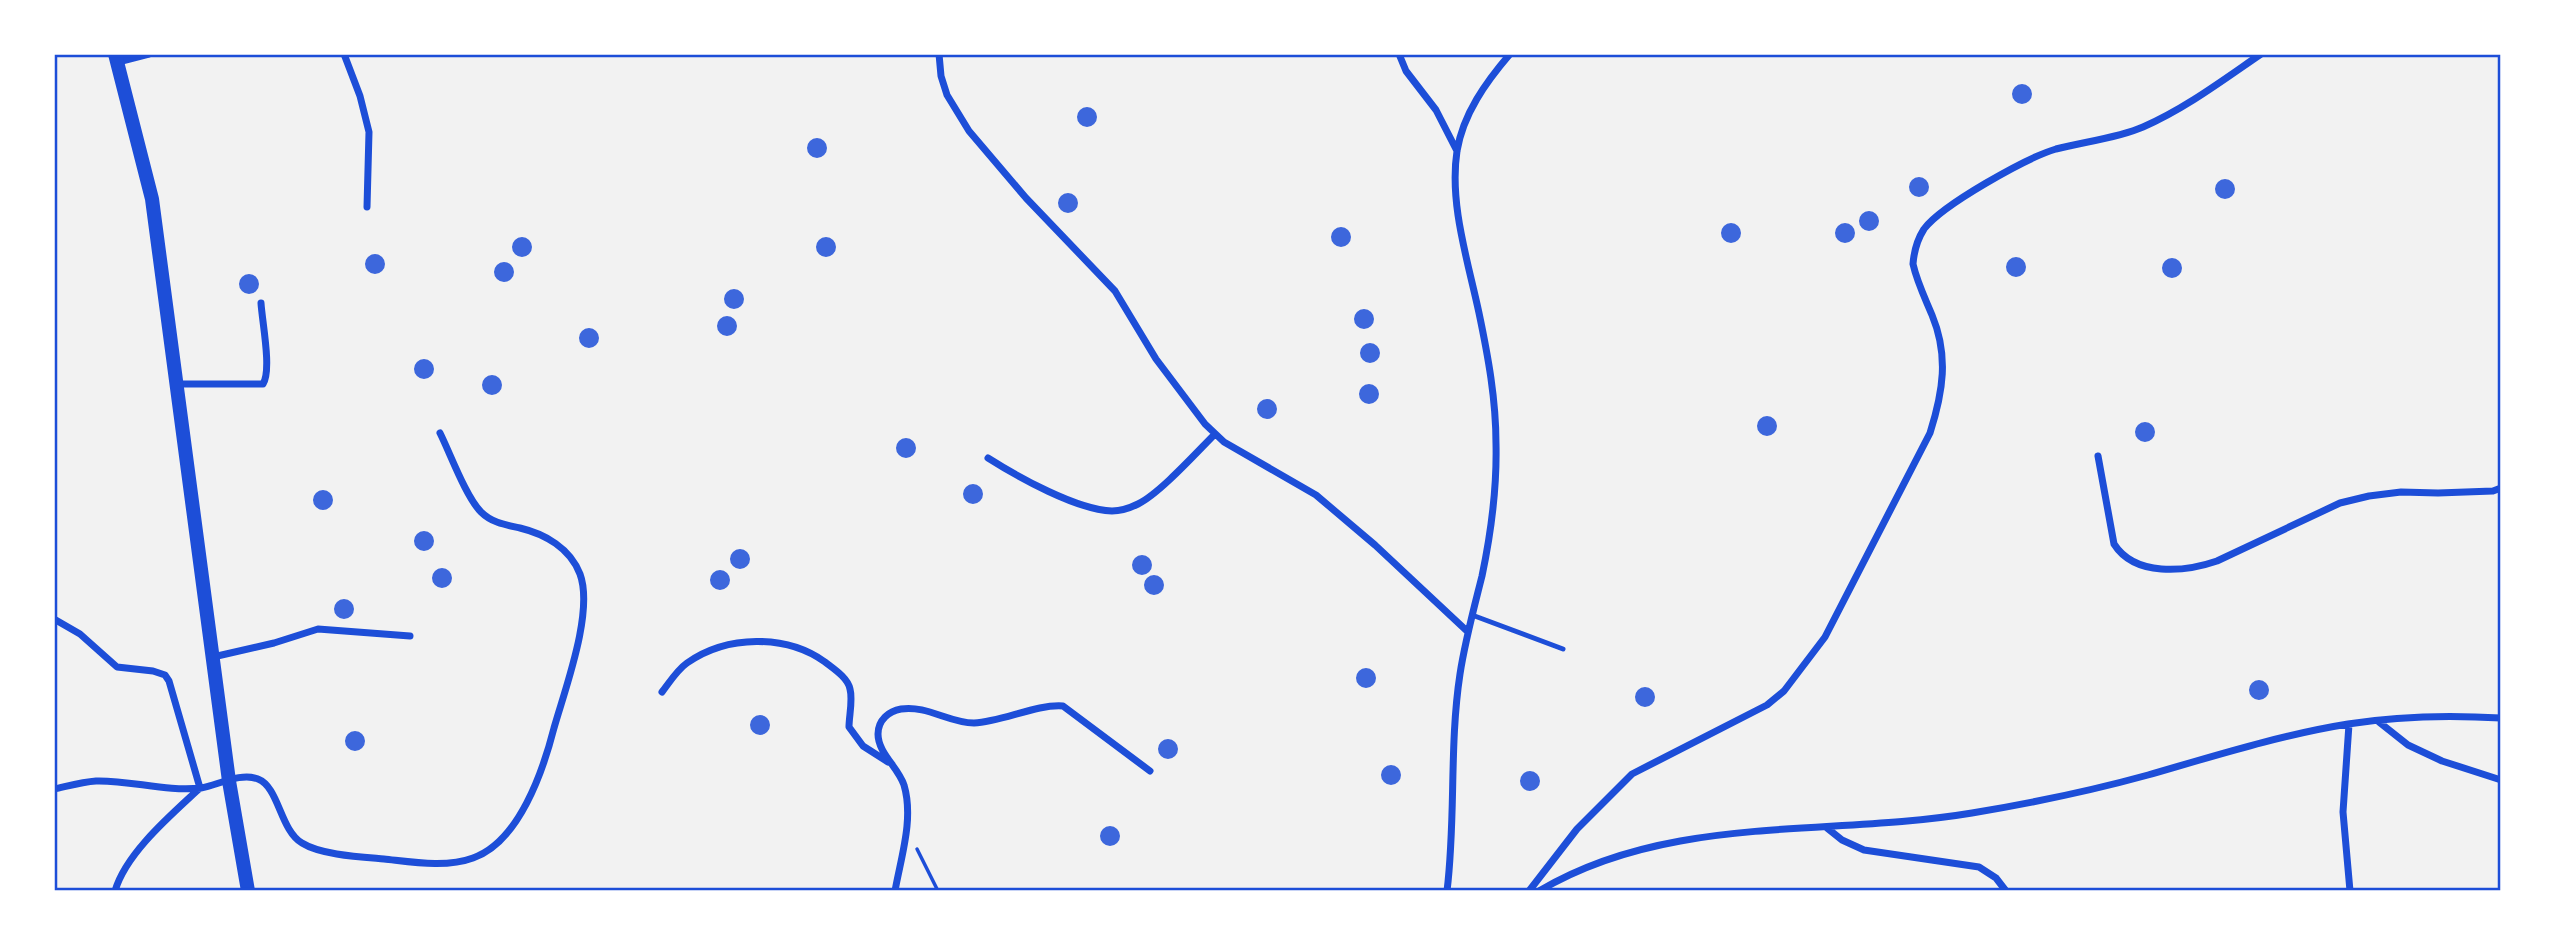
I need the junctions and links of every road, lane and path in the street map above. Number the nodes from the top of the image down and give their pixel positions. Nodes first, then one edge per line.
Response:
1 (149, 54) edge
2 (344, 54) edge
3 (939, 54) edge
4 (1399, 54) edge
5 (1510, 54) edge
6 (2261, 54) edge
7 (117, 58) edge
8 (1457, 150) junction
9 (367, 207) dead end
10 (261, 303) dead end
11 (175, 384) junction
12 (440, 433) dead end
13 (1215, 434) junction
14 (2098, 456) dead end
15 (988, 458) dead end
16 (2501, 488) edge
17 (1472, 615) junction
18 (54, 619) edge
19 (1468, 632) junction
20 (410, 636) dead end
21 (1563, 649) dead end
22 (213, 656) junction
23 (662, 692) dead end
24 (2501, 718) edge
25 (2378, 721) junction
26 (2349, 724) junction
27 (894, 765) junction
28 (1150, 771) dead end
29 (2501, 780) edge
30 (229, 781) junction
31 (200, 788) junction
32 (54, 789) edge
33 (1827, 828) junction
34 (907, 829) junction
35 (115, 891) edge
36 (248, 891) edge
37 (895, 891) edge
38 (938, 891) edge
39 (1447, 891) edge
40 (1529, 891) edge
41 (1539, 891) edge
42 (2006, 891) edge
43 (2350, 891) edge

1 - 7 street
2 - 9 street
3 - 13 street
4 - 8 street
5 - 8 street
6 - 40 street
7 - 11 main road
8 - 17 street
10 - 11 street
11 - 22 main road
12 - 30 street
13 - 15 street
13 - 19 street
14 - 16 street
17 - 19 street
17 - 21 lane
18 - 31 street
19 - 39 street
20 - 22 street
22 - 30 main road
23 - 27 street
24 - 25 street
25 - 26 street
25 - 29 street
26 - 33 street
26 - 43 street
27 - 28 street
27 - 34 street
30 - 31 street
30 - 36 main road
31 - 32 street
31 - 35 street
33 - 41 street
33 - 42 street
34 - 37 street
34 - 38 path

